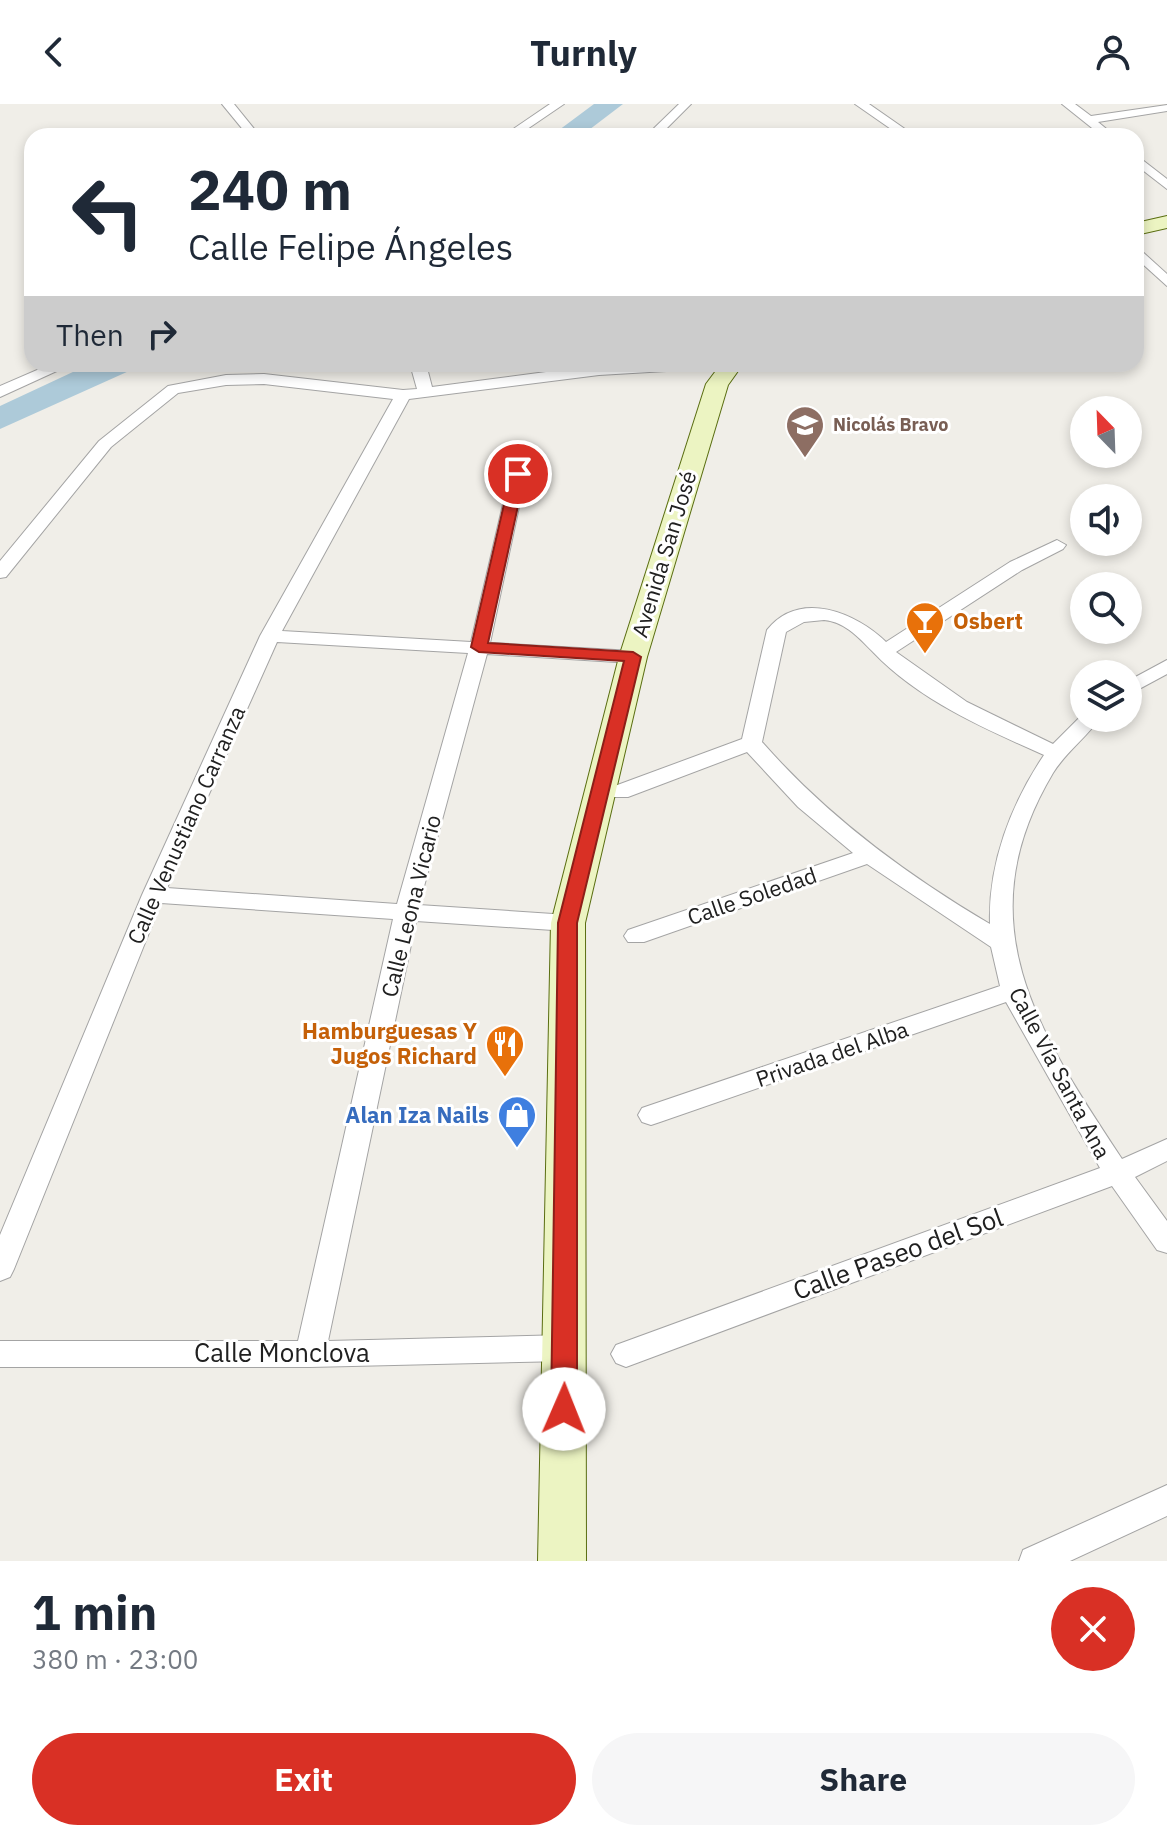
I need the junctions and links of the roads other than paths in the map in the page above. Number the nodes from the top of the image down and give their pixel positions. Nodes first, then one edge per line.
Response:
1 (228, 104) edge
2 (558, 104) edge
3 (685, 104) edge
4 (861, 104) edge
5 (1068, 104) edge
6 (1167, 108) edge
7 (1090, 120) junction
8 (247, 128) edge
9 (521, 128) edge
10 (660, 128) edge
11 (897, 128) edge
12 (1100, 128) edge
13 (1144, 166) edge
14 (1167, 185) edge
15 (1167, 222) edge
16 (1144, 227) edge
17 (1144, 258) edge
18 (1167, 282) edge
19 (46, 372) edge
20 (294, 372) edge
21 (420, 372) edge
22 (582, 372) edge
23 (726, 372) edge
24 (283, 380) junction
25 (425, 391) junction
26 (0, 392) edge
27 (403, 395) junction
28 (518, 474) dead end
29 (1057, 545) dead end
30 (0, 573) edge
31 (270, 636) junction
32 (479, 647) junction
33 (883, 652) junction
34 (633, 657) junction
35 (1167, 666) edge
36 (1142, 681) edge
37 (1077, 732) edge
38 (751, 743) junction
39 (1057, 753) junction
40 (620, 792) dead end
41 (868, 856) junction
42 (153, 895) junction
43 (406, 912) junction
44 (568, 923) junction
45 (636, 936) dead end
46 (1001, 942) junction
47 (1012, 991) junction
48 (651, 1115) dead end
49 (1167, 1149) edge
50 (1115, 1174) junction
51 (1167, 1242) edge
52 (0, 1269) edge
53 (565, 1348) junction
54 (0, 1354) edge
55 (310, 1354) junction
56 (626, 1354) dead end
57 (1167, 1500) edge
58 (562, 1561) edge
59 (1035, 1561) edge

1 - 8 street
2 - 9 street
3 - 10 street
4 - 11 street
5 - 7 street
6 - 7 street
7 - 12 street
13 - 14 street
15 - 16 street
17 - 18 street
19 - 26 street
20 - 24 street
21 - 25 street
22 - 25 street
23 - 34 street, Avenida San José
24 - 27 street
24 - 30 street
25 - 27 street
27 - 31 street, Calle Venustiano Carranza
28 - 32 street, Calle Leona Vicario
29 - 33 street
31 - 32 street
31 - 42 street, Calle Venustiano Carranza
32 - 34 street
32 - 43 street, Calle Leona Vicario
33 - 38 street
33 - 39 street
34 - 44 street, Avenida San José
35 - 36 street
37 - 39 street, Calle Vía Santa Ana
38 - 40 street
38 - 41 street
39 - 46 street, Calle Vía Santa Ana
41 - 45 street, Calle Soledad
41 - 46 street
42 - 43 street
42 - 52 street, Calle Venustiano Carranza
43 - 44 street
43 - 55 street, Calle Leona Vicario
44 - 53 street, Avenida San José
46 - 47 street, Calle Vía Santa Ana
47 - 48 street, Privada del Alba
47 - 50 street, Calle Vía Santa Ana
49 - 50 street, Calle Paseo del Sol
50 - 51 street, Calle Vía Santa Ana
50 - 56 street, Calle Paseo del Sol
53 - 55 street, Calle Monclova
53 - 58 street, Avenida San José
54 - 55 street, Calle Monclova
57 - 59 street

